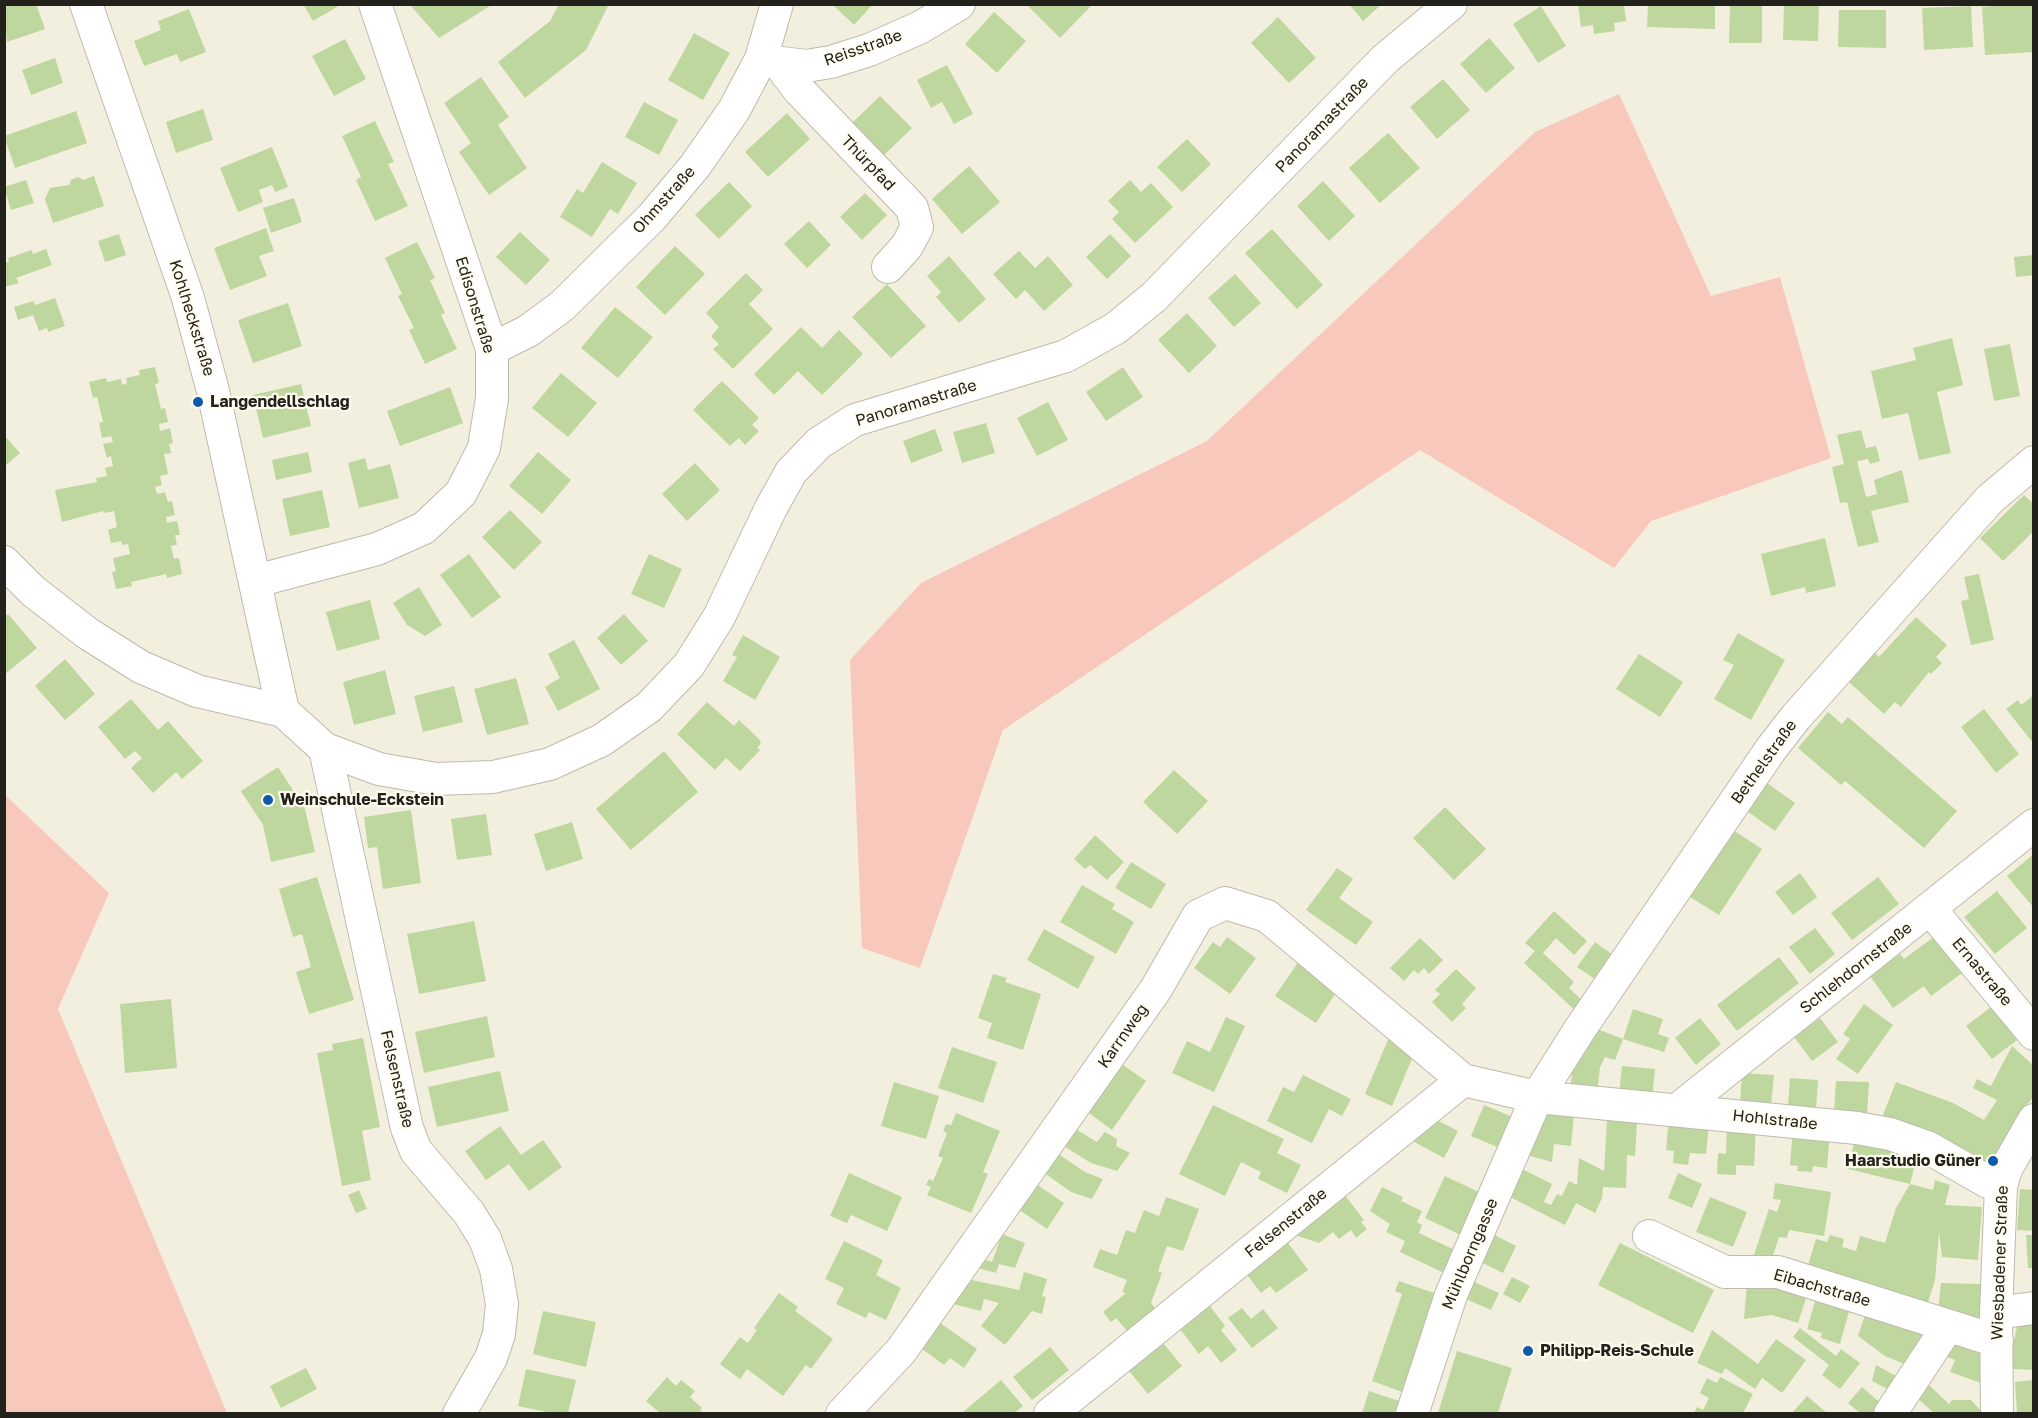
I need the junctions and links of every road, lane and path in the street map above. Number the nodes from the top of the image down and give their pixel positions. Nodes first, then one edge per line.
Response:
1 (86, 4) edge
2 (375, 4) edge
3 (777, 4) edge
4 (959, 4) edge
5 (1451, 4) edge
6 (771, 62) junction
7 (888, 267) dead end
8 (492, 349) junction
9 (2033, 462) edge
10 (4, 562) edge
11 (255, 581) junction
12 (283, 711) junction
13 (325, 749) junction
14 (2034, 825) edge
15 (1930, 909) junction
16 (2034, 1034) edge
17 (1463, 1080) junction
18 (1537, 1097) junction
19 (1677, 1110) junction
20 (2034, 1120) edge
21 (2001, 1186) junction
22 (1649, 1236) dead end
23 (2034, 1308) edge
24 (1948, 1326) junction
25 (1996, 1327) junction
26 (459, 1413) edge
27 (842, 1413) edge
28 (1050, 1413) edge
29 (1412, 1413) edge
30 (1890, 1413) edge
31 (1997, 1413) edge

1 - 11 street, Kohlheckstraße
2 - 8 street, Edisonstraße
3 - 6 street, Ohmstraße
4 - 6 street, Reisstraße
5 - 13 street, Panoramastraße
6 - 7 street, Thürpfad
6 - 8 street, Ohmstraße
8 - 11 street, Edisonstraße
9 - 18 street, Bethelstraße
10 - 12 street
11 - 12 street, Kohlheckstraße
12 - 13 street, Panoramastraße
13 - 26 street, Felsenstraße
14 - 15 street, Schlehdornstraße
15 - 16 street, Ernastraße
15 - 19 street, Schlehdornstraße
17 - 18 street
17 - 27 street, Karrnweg
17 - 28 street, Felsenstraße
18 - 19 street, Hohlstraße
18 - 29 street, Mühlborngasse
19 - 21 street, Hohlstraße
20 - 21 street, Wiesbadener Straße
21 - 25 street, Wiesbadener Straße
22 - 24 street, Eibachstraße
23 - 25 street
24 - 25 street, Eibachstraße
24 - 30 street
25 - 31 street, Wiesbadener Straße

